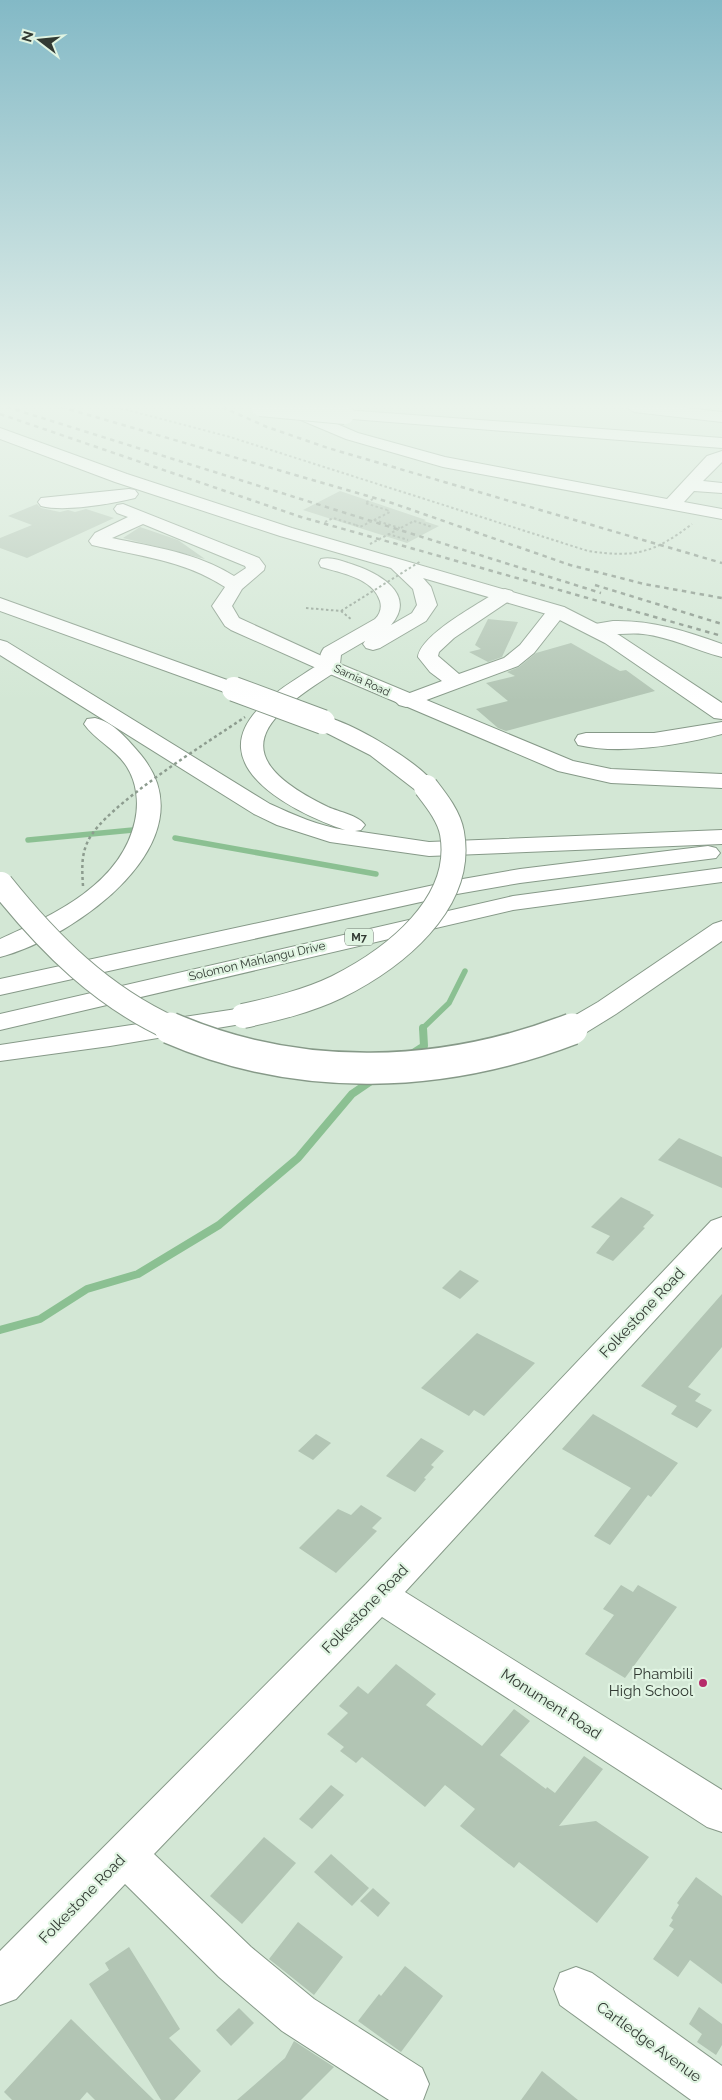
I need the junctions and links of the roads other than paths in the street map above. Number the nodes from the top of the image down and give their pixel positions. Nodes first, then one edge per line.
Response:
1 (129, 505) edge
2 (136, 505) edge
3 (202, 505) edge
4 (671, 505) edge
5 (715, 513) edge
6 (143, 517) junction
7 (386, 562) junction
8 (438, 576) junction
9 (416, 580) junction
10 (235, 585) junction
11 (506, 595) junction
12 (0, 604) edge
13 (557, 611) junction
14 (387, 619) junction
15 (596, 629) junction
16 (0, 646) edge
17 (722, 651) edge
18 (0, 663) edge
19 (330, 667) junction
20 (457, 682) junction
21 (406, 701) junction
22 (722, 713) edge
23 (722, 728) edge
24 (586, 740) dead end
25 (722, 782) edge
26 (722, 836) edge
27 (516, 844) junction
28 (722, 851) edge
29 (722, 875) edge
30 (1, 883) edge
31 (722, 929) edge
32 (0, 949) edge
33 (0, 987) edge
34 (0, 1022) edge
35 (0, 1052) edge
36 (722, 1228) edge
37 (379, 1595) junction
38 (722, 1814) edge
39 (125, 1855) junction
40 (0, 1983) edge
41 (576, 1989) dead end
42 (406, 2084) dead end
43 (722, 2094) edge

1 - 6 main road
2 - 14 main road
3 - 7 main road
4 - 5 main road
6 - 10 main road
6 - 10 main road
7 - 8 main road
7 - 9 main road
8 - 9 main road
8 - 11 main road
9 - 14 main road, Sarnia Road
9 - 19 main road
10 - 19 main road
11 - 13 main road
11 - 20 main road
12 - 35 main road, bridge
13 - 15 main road
13 - 20 main road
14 - 19 main road, Sarnia Road
15 - 17 main road
15 - 22 main road
16 - 27 main road
18 - 32 main road
19 - 21 main road, Sarnia Road
19 - 27 main road
20 - 21 main road
21 - 25 main road, Sarnia Road
23 - 24 main road
26 - 27 main road
28 - 33 main road, M7
29 - 34 main road, Solomon Mahlangu Drive / M7
30 - 31 main road, bridge
36 - 37 main road, Folkestone Road
37 - 38 main road, Monument Road
37 - 39 main road, Folkestone Road
39 - 40 main road, Folkestone Road
39 - 42 main road
41 - 43 main road, Cartledge Avenue

